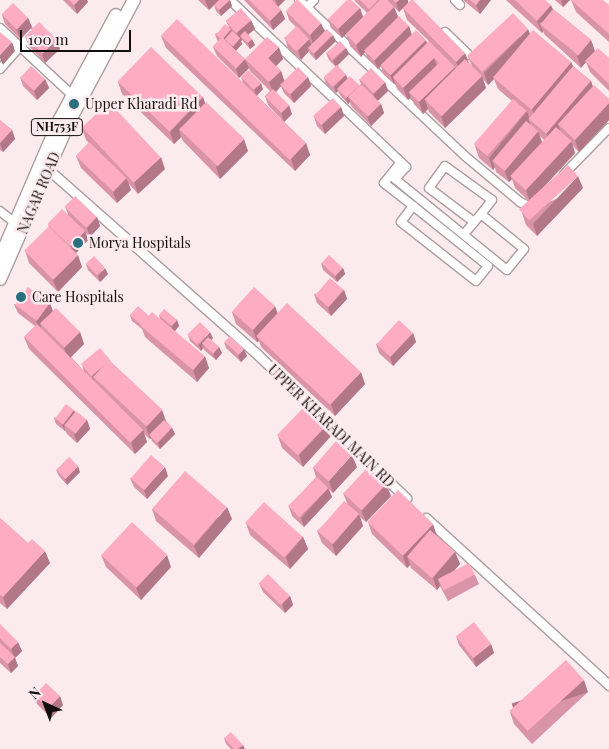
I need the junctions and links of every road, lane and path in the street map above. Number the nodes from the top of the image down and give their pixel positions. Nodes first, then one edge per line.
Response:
1 (124, 0) edge
2 (134, 0) edge
3 (230, 0) edge
4 (299, 0) edge
5 (314, 0) edge
6 (307, 7) junction
7 (40, 24) edge
8 (437, 24) edge
9 (0, 28) edge
10 (19, 48) junction
11 (469, 55) edge
12 (0, 69) edge
13 (72, 95) junction
14 (609, 128) edge
15 (401, 162) junction
16 (49, 170) junction
17 (558, 180) edge
18 (546, 192) edge
19 (413, 206) junction
20 (0, 211) edge
21 (480, 214) junction
22 (474, 222) junction
23 (16, 224) junction
24 (464, 234) junction
25 (0, 258) edge
26 (0, 279) edge
27 (609, 685) edge

1 - 13 highway, NAGAR ROAD / NH753F
2 - 16 highway, NAGAR ROAD / NH753F
3 - 15 street
4 - 6 street
5 - 6 street
6 - 18 street
7 - 10 street
8 - 11 street
9 - 10 street
10 - 12 street
10 - 13 street
13 - 23 highway, NAGAR ROAD / NH753F
14 - 17 street
15 - 19 street
15 - 24 street
16 - 26 highway, NAGAR ROAD / NH753F
16 - 27 street, UPPER KHARADI MAIN RD
19 - 19 street
20 - 23 street
21 - 22 street
21 - 22 street
21 - 24 street
22 - 24 street
23 - 25 highway, NAGAR ROAD / NH753F

